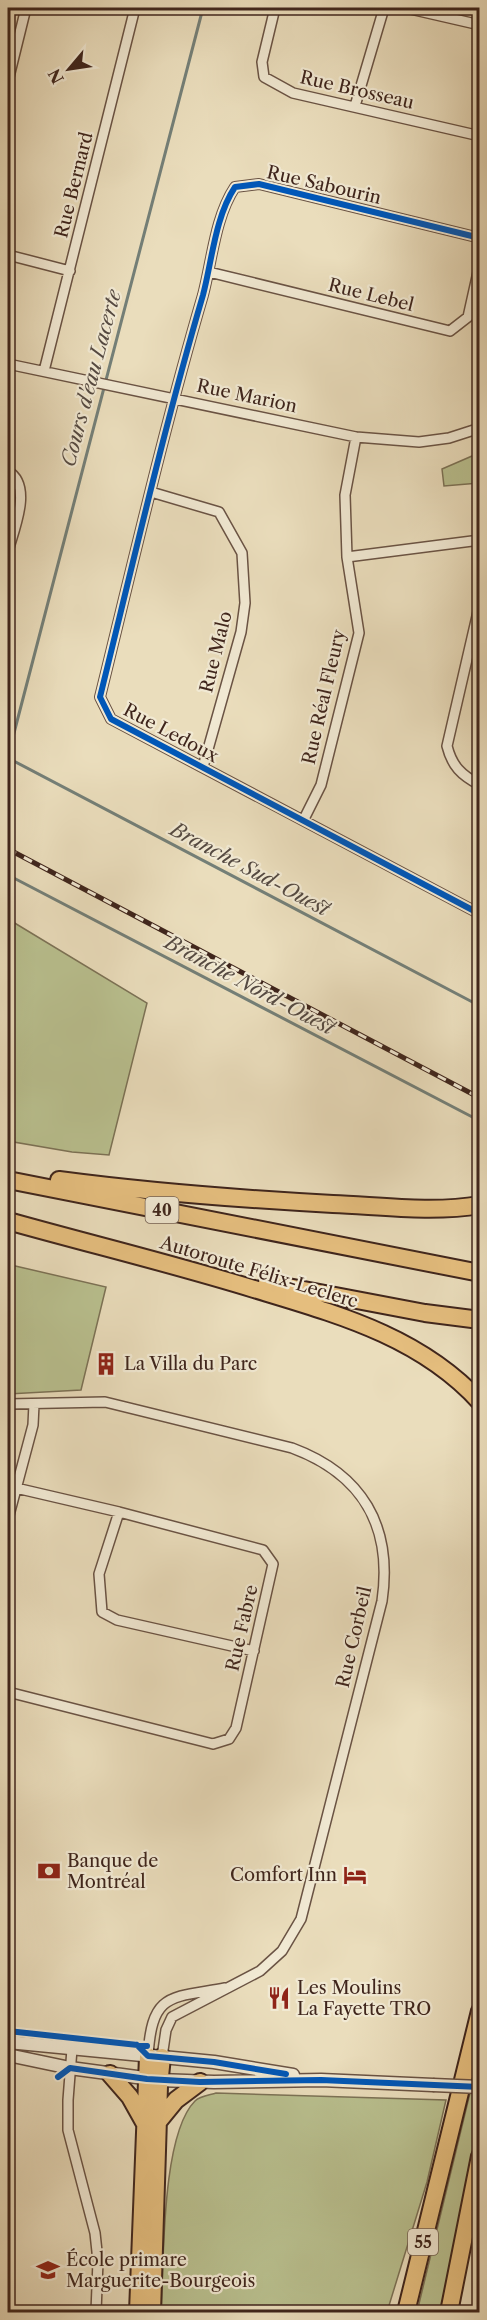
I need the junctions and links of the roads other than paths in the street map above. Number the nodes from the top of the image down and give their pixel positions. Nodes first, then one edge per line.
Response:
1 (26, 8) edge
2 (135, 8) edge
3 (276, 8) edge
4 (384, 8) edge
5 (406, 8) edge
6 (480, 25) edge
7 (8, 81) edge
8 (355, 106) junction
9 (480, 136) edge
10 (480, 238) edge
11 (8, 255) edge
12 (480, 263) edge
13 (70, 271) junction
14 (209, 272) junction
15 (8, 364) edge
16 (44, 371) junction
17 (173, 397) junction
18 (480, 428) edge
19 (356, 437) junction
20 (8, 471) edge
21 (151, 492) junction
22 (480, 540) edge
23 (8, 551) edge
24 (347, 557) junction
25 (480, 603) edge
26 (203, 767) junction
27 (480, 785) edge
28 (304, 819) junction
29 (480, 914) edge
30 (8, 1173) edge
31 (8, 1180) edge
32 (480, 1205) edge
33 (8, 1221) edge
34 (349, 1247) junction
35 (184, 1267) junction
36 (480, 1268) edge
37 (480, 1273) edge
38 (480, 1320) edge
39 (480, 1402) edge
40 (8, 1404) edge
41 (34, 1404) junction
42 (15, 1488) junction
43 (119, 1512) junction
44 (8, 1519) edge
45 (254, 1651) junction
46 (8, 1692) edge
47 (236, 1986) junction
48 (480, 2011) edge
49 (8, 2042) edge
50 (72, 2049) junction
51 (8, 2055) edge
52 (155, 2056) junction
53 (70, 2068) junction
54 (110, 2074) junction
55 (153, 2079) junction
56 (321, 2080) junction
57 (200, 2082) junction
58 (480, 2087) edge
59 (151, 2122) junction
60 (480, 2156) edge
61 (96, 2313) edge
62 (138, 2313) edge
63 (152, 2313) edge
64 (406, 2313) edge
65 (449, 2313) edge

1 - 7 street
2 - 13 street, Rue Bernard
3 - 8 street, Rue Brosseau
4 - 8 street
5 - 6 street
8 - 9 street, Rue Brosseau
10 - 14 street, Rue Sabourin
11 - 13 street
12 - 14 street, Rue Lebel
13 - 16 street, Rue Bernard
14 - 17 street, Rue Sabourin
15 - 16 street, Rue Marion
16 - 17 street, Rue Marion
17 - 19 street, Rue Marion
17 - 21 street, Rue Ledoux
18 - 19 street, Rue Marion
19 - 24 street, Rue Réal Fleury
20 - 23 street
21 - 26 street, Rue Malo
21 - 26 street, Rue Ledoux
22 - 24 street
24 - 28 street, Rue Réal Fleury
25 - 27 street
26 - 28 street, Rue Ledoux
28 - 29 street, Rue Ledoux
30 - 32 highway
31 - 34 highway, Autoroute Félix-Leclerc / 40
33 - 35 highway, Autoroute Félix-Leclerc
34 - 36 highway
34 - 37 highway, Autoroute Félix-Leclerc / 40
35 - 38 highway
35 - 39 highway, Autoroute Félix-Leclerc
40 - 41 street, Rue Corbeil
41 - 42 street
41 - 47 street, Rue Corbeil
42 - 43 street, Rue Fabre
42 - 44 street
43 - 45 street, Rue Fabre
43 - 45 street
45 - 46 street, Rue Fabre
47 - 52 street, Rue Corbeil
47 - 52 street, Rue Corbeil
48 - 64 highway, 55
49 - 50 street
50 - 52 street
50 - 53 street
51 - 53 street
52 - 55 highway
52 - 56 street
53 - 54 street
53 - 61 street
54 - 55 street
54 - 59 highway
55 - 57 street
55 - 59 highway
56 - 57 street
56 - 58 street, bridge
57 - 59 highway
59 - 62 highway
59 - 63 highway
60 - 65 highway, 55

